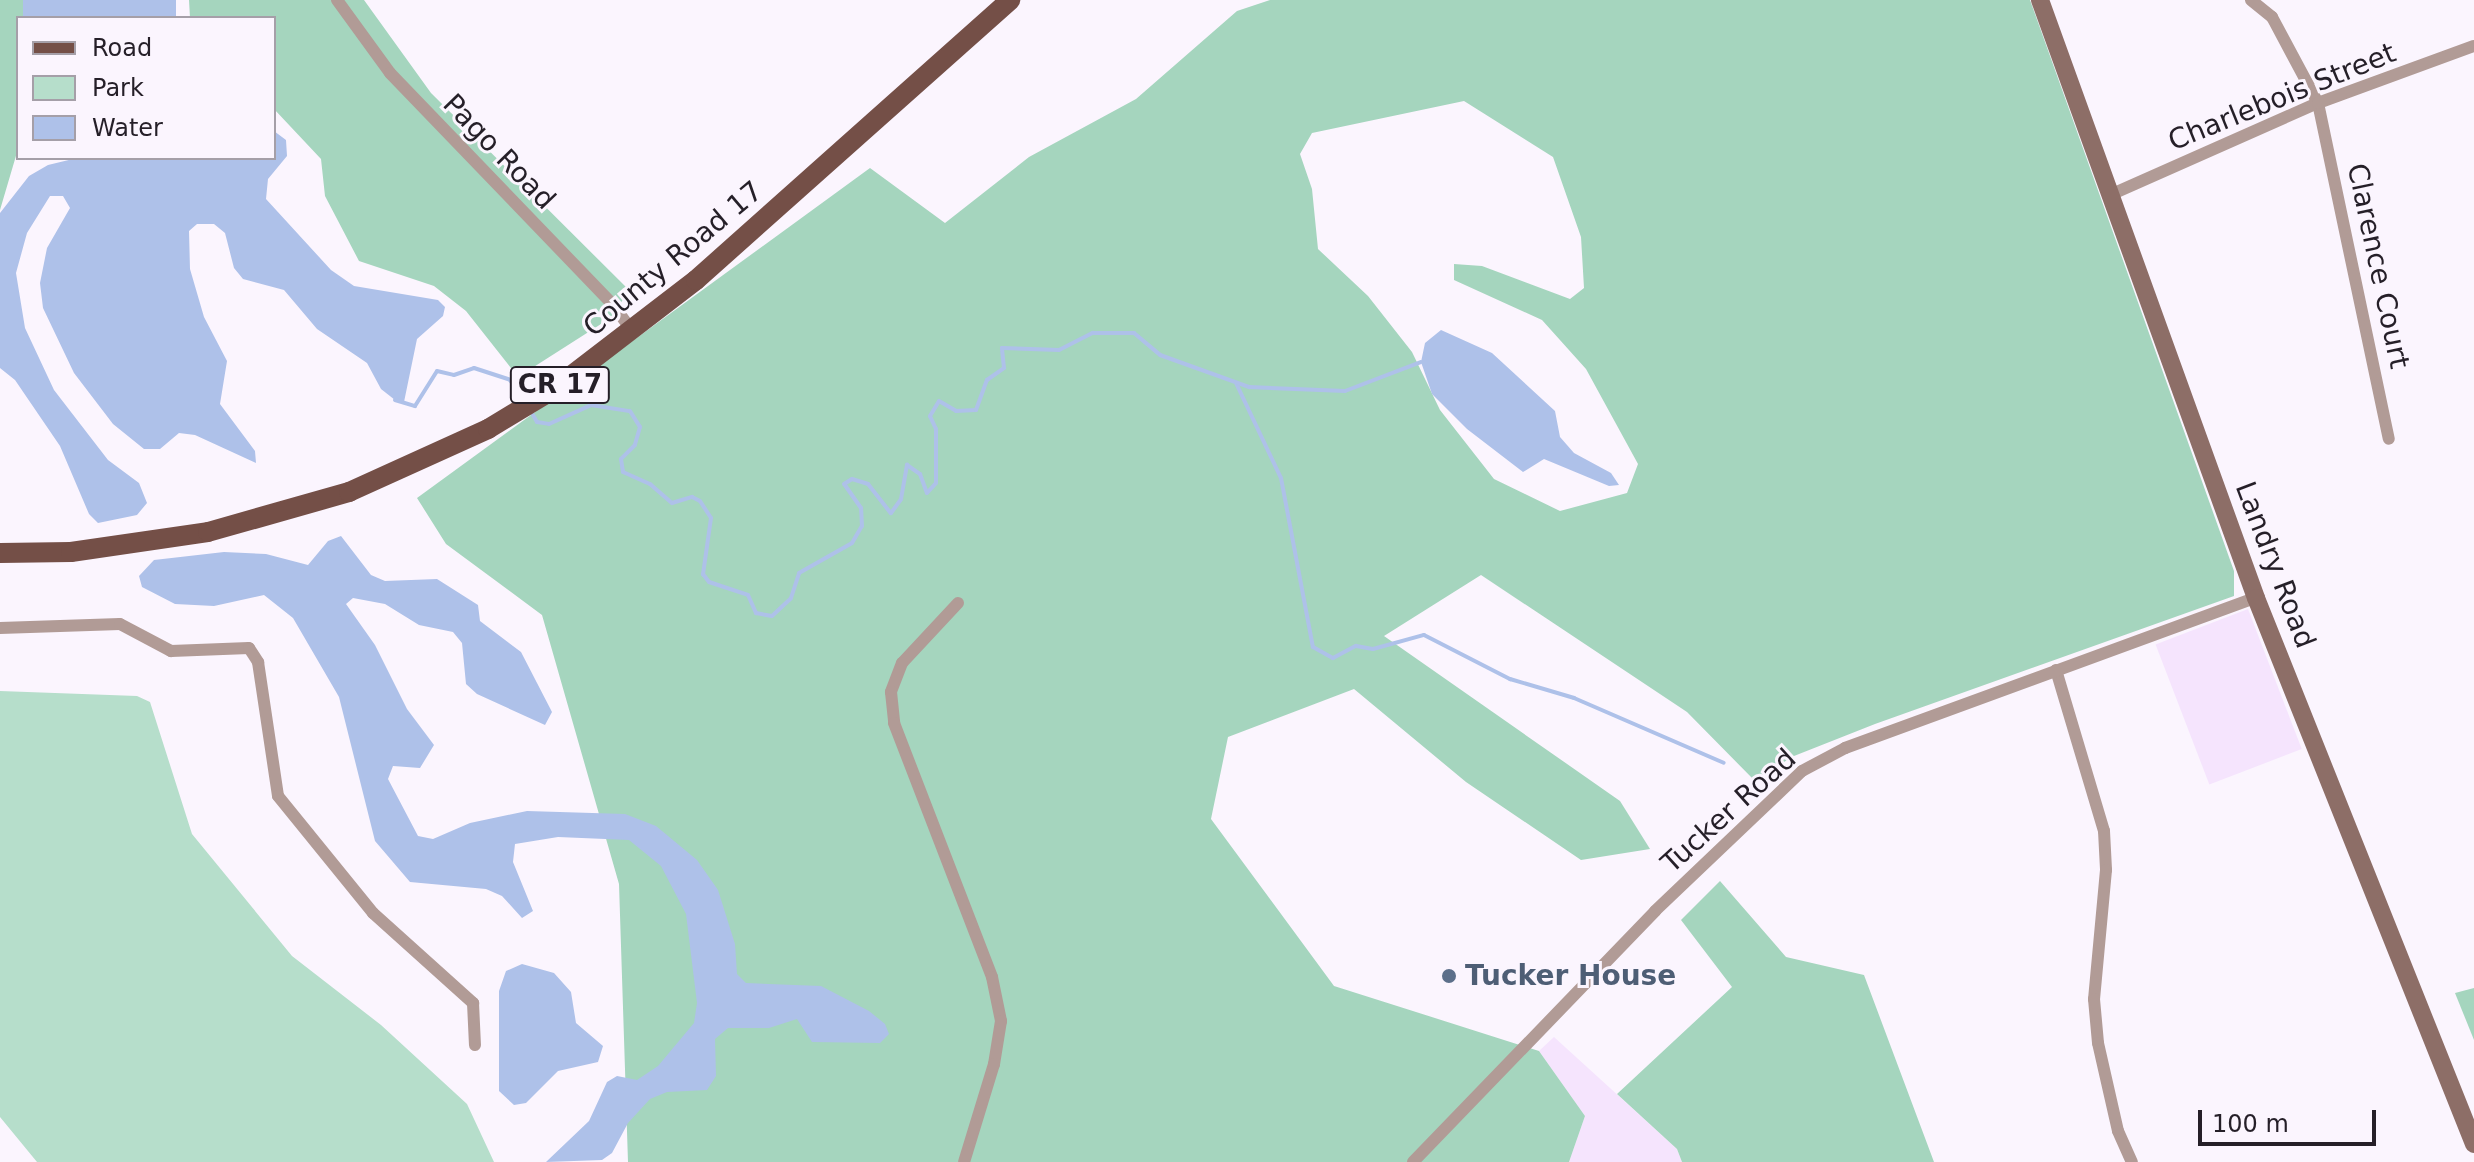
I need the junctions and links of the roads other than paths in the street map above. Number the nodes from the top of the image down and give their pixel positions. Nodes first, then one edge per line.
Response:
1 (337, 0) edge
2 (1010, 0) edge
3 (2040, 0) edge
4 (2251, 0) edge
5 (2474, 46) edge
6 (2318, 103) junction
7 (2110, 195) junction
8 (633, 332) junction
9 (2389, 439) dead end
10 (0, 553) edge
11 (2256, 598) junction
12 (958, 603) dead end
13 (0, 628) edge
14 (2056, 670) junction
15 (475, 1045) dead end
16 (2474, 1144) edge
17 (964, 1162) edge
18 (1413, 1162) edge
19 (2132, 1162) edge

1 - 8 street, Pago Road
2 - 8 main road, County Road 17 / CR 17
3 - 7 main road, Landry Road
4 - 6 street, Clarence Court
5 - 6 street, Charlebois Street
6 - 7 street, Charlebois Street
6 - 9 street, Clarence Court
7 - 11 main road, Landry Road
8 - 10 main road, County Road 17 / CR 17
11 - 14 street, Tucker Road
11 - 16 main road, Landry Road
12 - 17 street
13 - 15 street
14 - 18 street, Tucker Road
14 - 19 street

